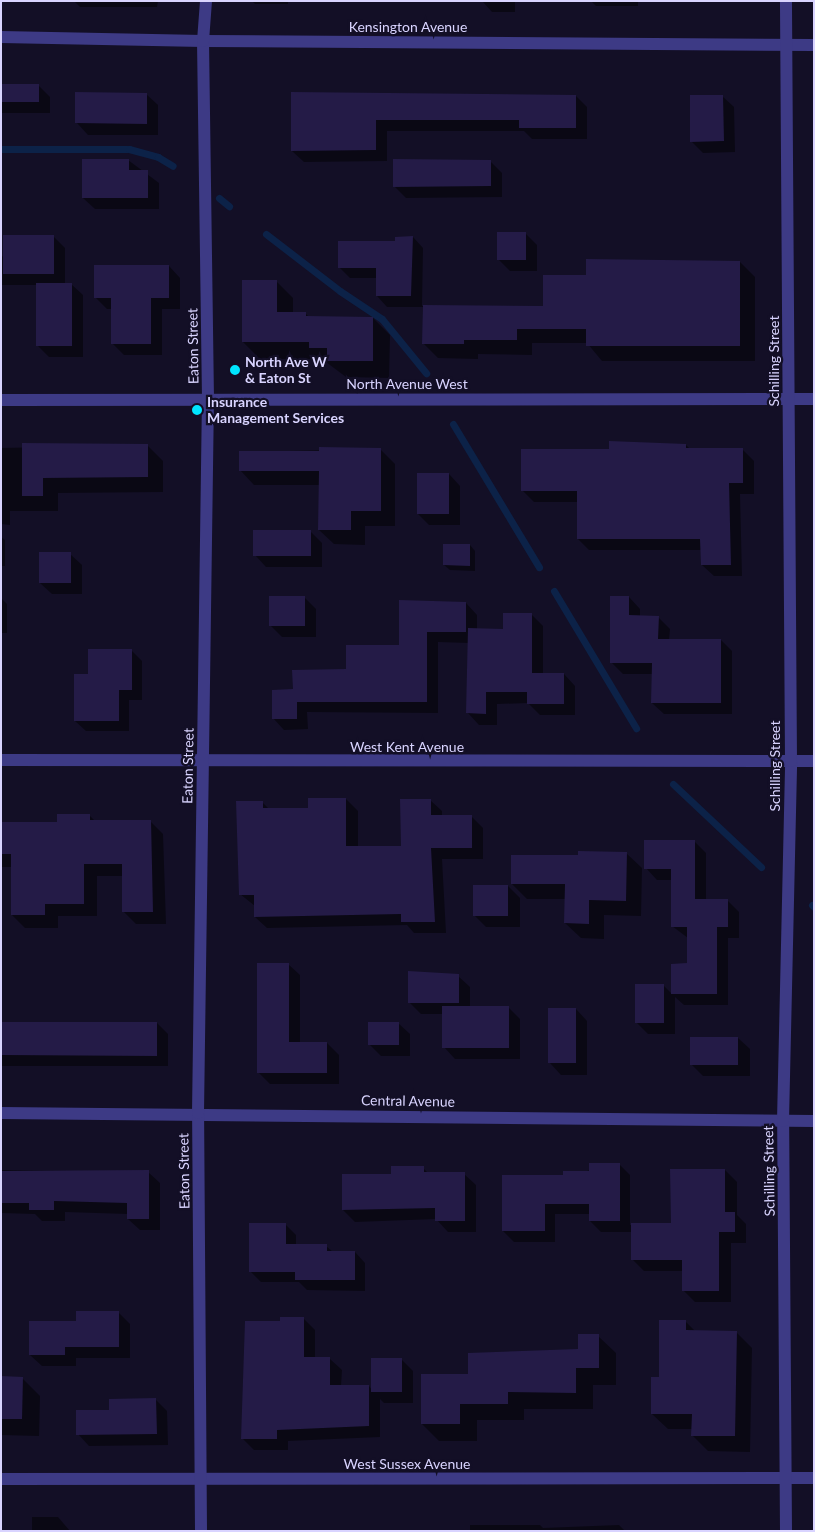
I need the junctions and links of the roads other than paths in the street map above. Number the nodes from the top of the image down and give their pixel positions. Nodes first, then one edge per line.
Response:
1 (206, 1) edge
2 (786, 1) edge
3 (1, 36) edge
4 (203, 41) junction
5 (786, 45) junction
6 (814, 45) edge
7 (208, 399) junction
8 (789, 399) junction
9 (814, 399) edge
10 (1, 400) edge
11 (1, 760) edge
12 (791, 761) junction
13 (814, 761) edge
14 (203, 762) junction
15 (1, 1113) edge
16 (198, 1113) junction
17 (783, 1121) junction
18 (814, 1122) edge
19 (787, 1478) junction
20 (814, 1478) edge
21 (1, 1479) edge
22 (202, 1479) junction
23 (201, 1531) edge
24 (786, 1531) edge

1 - 4 street, Eaton Street
2 - 5 street, Schilling Street
3 - 4 street, Kensington Avenue
4 - 5 street, Kensington Avenue
4 - 7 street, Eaton Street
5 - 6 street, Kensington Avenue
5 - 8 street, Schilling Street
7 - 8 street, North Avenue West
7 - 10 street, North Avenue West
7 - 14 street, Eaton Street
8 - 9 street, North Avenue West
8 - 12 street, Schilling Street
11 - 14 street, West Kent Avenue
12 - 13 street, West Kent Avenue
12 - 14 street, West Kent Avenue
12 - 17 street, Schilling Street
14 - 16 street, Eaton Street
15 - 16 street, Central Avenue
16 - 17 street, Central Avenue
16 - 22 street, Eaton Street
17 - 18 street, Central Avenue
17 - 19 street, Schilling Street
19 - 20 street, West Sussex Avenue
19 - 22 street, West Sussex Avenue
19 - 24 street, Schilling Street
21 - 22 street, West Sussex Avenue
22 - 23 street, Eaton Street

